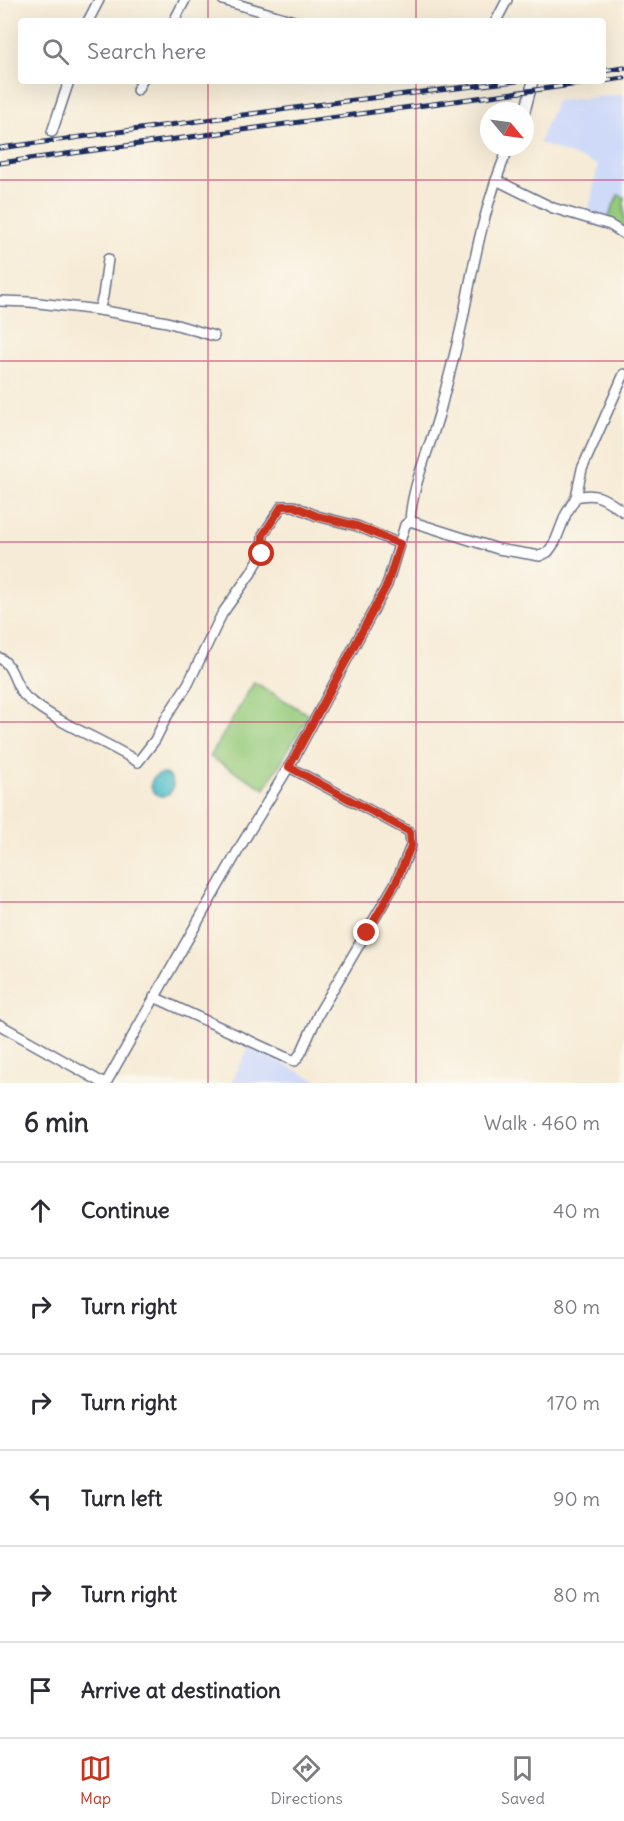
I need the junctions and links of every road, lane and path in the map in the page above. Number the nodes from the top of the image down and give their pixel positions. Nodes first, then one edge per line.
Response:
1 (99, 0) edge
2 (185, 0) edge
3 (223, 0) edge
4 (507, 0) edge
5 (90, 18) edge
6 (176, 18) edge
7 (284, 18) edge
8 (498, 18) edge
9 (68, 84) edge
10 (532, 84) edge
11 (527, 102) edge
12 (52, 132) dead end
13 (505, 156) edge
14 (496, 180) junction
15 (624, 234) edge
16 (108, 259) dead end
17 (0, 301) edge
18 (99, 310) junction
19 (214, 336) dead end
20 (624, 374) edge
21 (576, 497) junction
22 (624, 512) edge
23 (410, 521) junction
24 (400, 544) junction
25 (0, 657) edge
26 (289, 767) junction
27 (154, 997) junction
28 (0, 1025) edge
29 (104, 1083) edge

1 - 5 street
2 - 6 street
3 - 7 street
4 - 8 street
9 - 12 street
10 - 11 street
13 - 14 street
14 - 15 street
14 - 23 street
16 - 18 street
17 - 18 street
18 - 19 street
20 - 21 street
21 - 22 street
21 - 23 street
23 - 24 street
24 - 25 street
24 - 26 street
26 - 27 street
26 - 27 street
27 - 29 street
28 - 29 street

